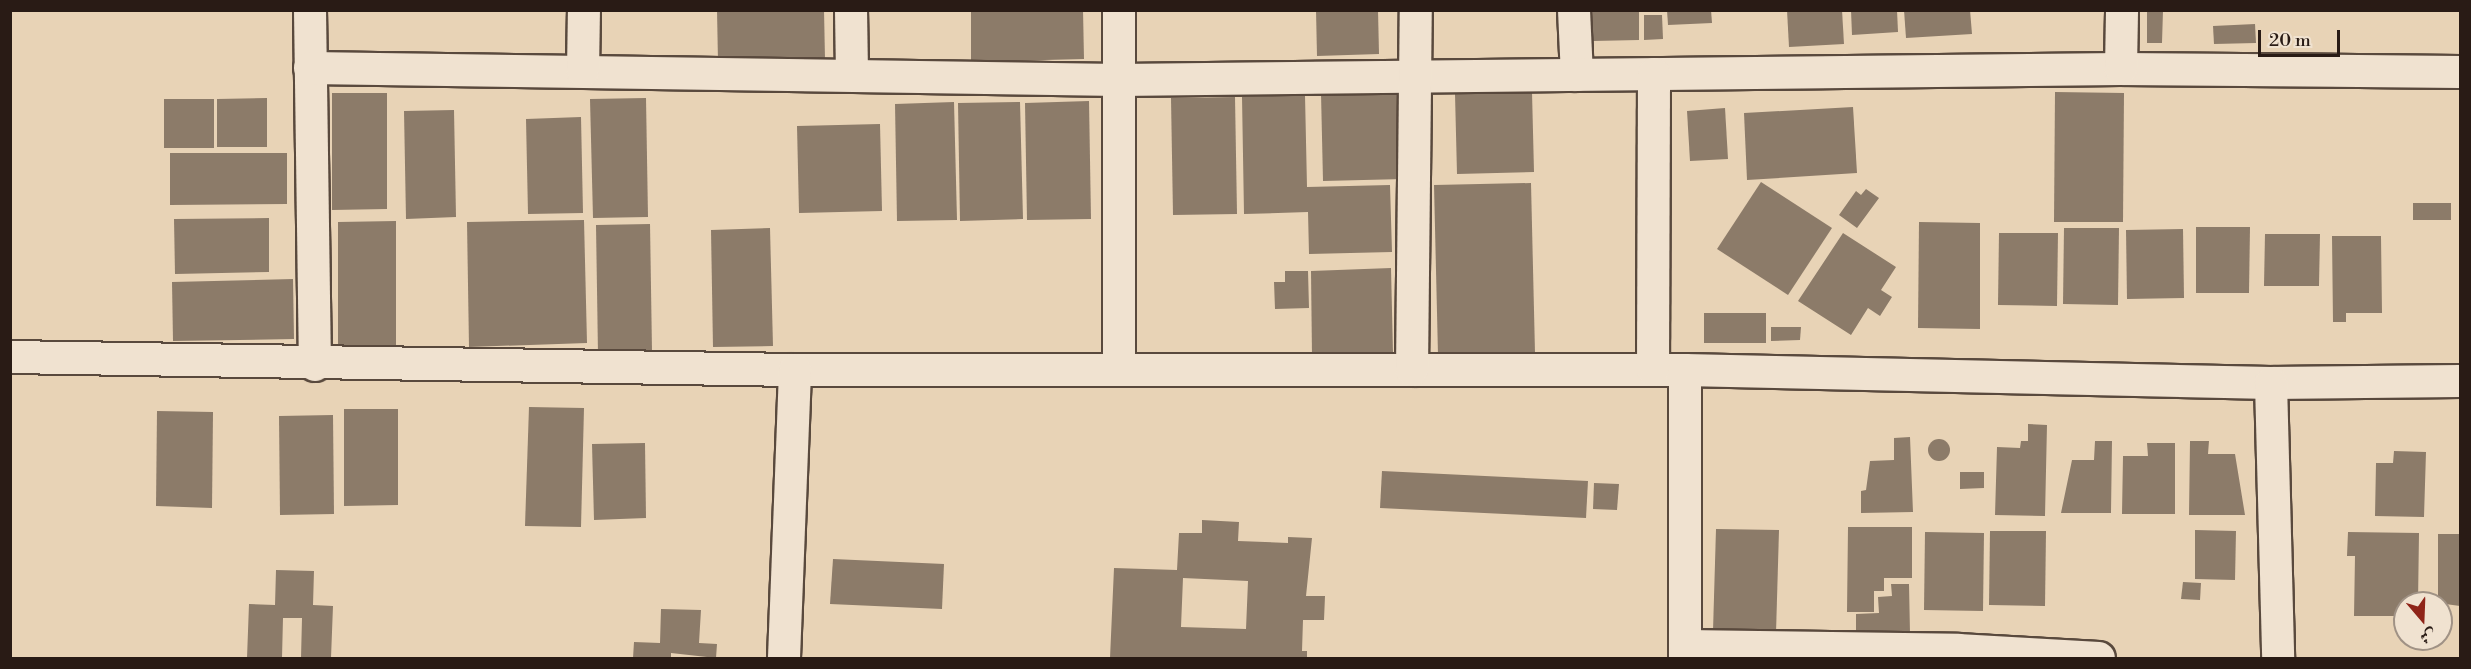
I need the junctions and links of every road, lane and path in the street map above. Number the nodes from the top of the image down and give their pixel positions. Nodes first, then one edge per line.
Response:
1 (310, 10) edge
2 (584, 10) edge
3 (851, 10) edge
4 (1119, 10) edge
5 (1416, 10) edge
6 (1574, 10) edge
7 (2122, 10) edge
8 (310, 68) junction
9 (2121, 69) junction
10 (583, 71) junction
11 (2460, 72) edge
12 (852, 73) junction
13 (1654, 74) junction
14 (1577, 75) junction
15 (1416, 77) junction
16 (1119, 80) junction
17 (10, 357) edge
18 (315, 365) junction
19 (795, 370) junction
20 (1119, 370) junction
21 (1412, 370) junction
22 (1653, 370) junction
23 (1685, 370) junction
24 (2460, 381) edge
25 (2271, 383) junction
26 (1686, 652) edge
27 (1958, 654) edge
28 (784, 658) edge
29 (2099, 658) edge
30 (2278, 658) edge

1 - 8 street
2 - 10 street
3 - 12 street
4 - 16 street
5 - 15 street
6 - 14 street
7 - 9 street
8 - 10 street
8 - 18 street
9 - 11 street
9 - 13 street
10 - 12 street
12 - 16 street
13 - 14 street
13 - 22 street
14 - 15 street
15 - 16 street
15 - 21 street
16 - 20 street
17 - 18 street
18 - 19 street
19 - 20 street
19 - 28 street
20 - 21 street
21 - 22 street
22 - 23 street
23 - 25 street
23 - 26 street
24 - 25 street
25 - 30 street
26 - 27 street
27 - 29 street

